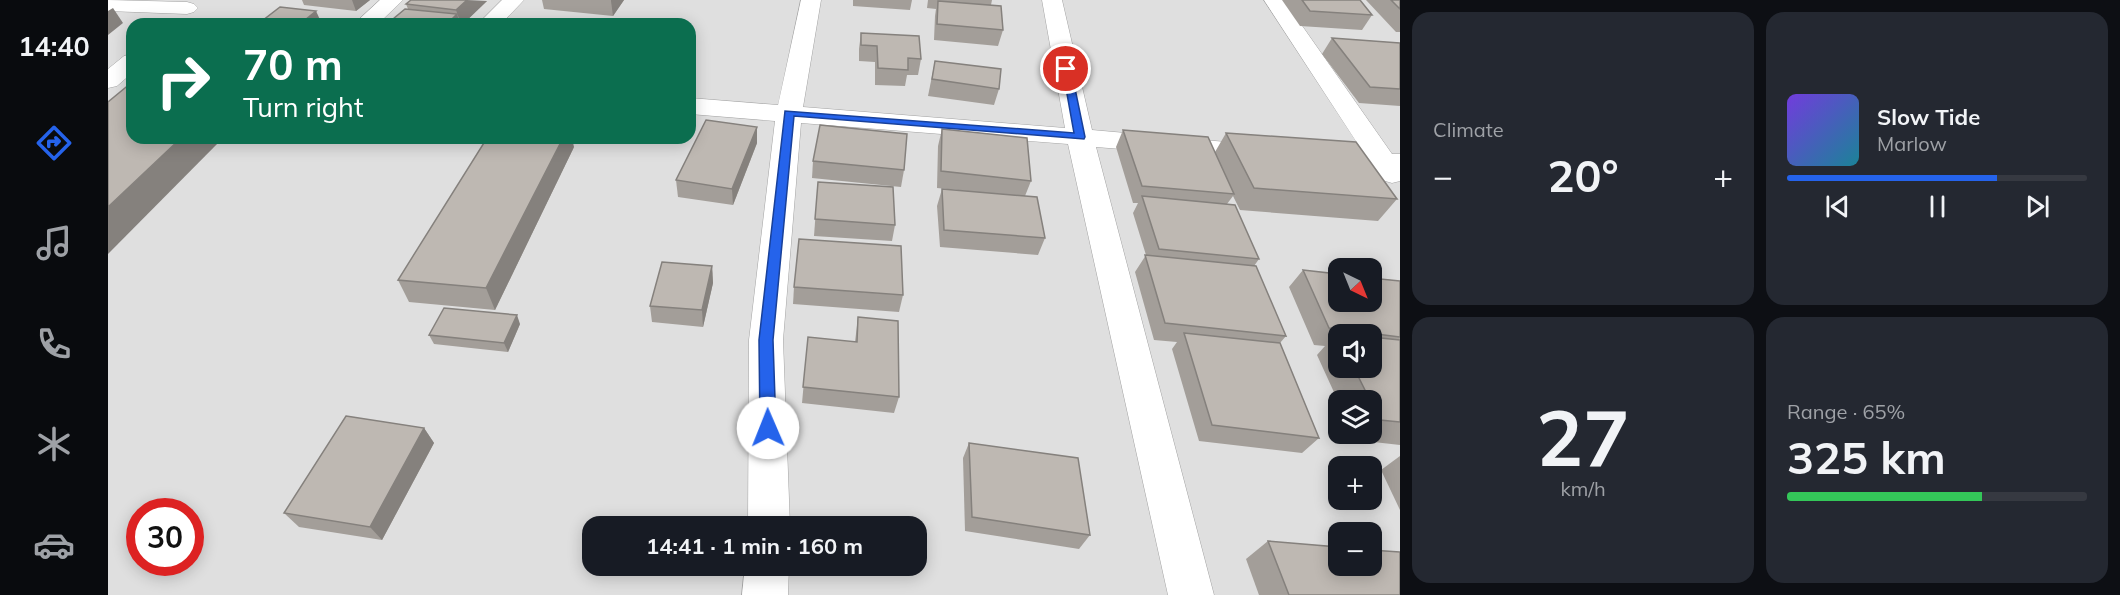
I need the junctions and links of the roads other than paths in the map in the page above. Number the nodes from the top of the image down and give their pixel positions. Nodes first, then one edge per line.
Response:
1 (393, 0) edge
2 (514, 0) edge
3 (812, 0) edge
4 (1052, 0) edge
5 (1274, 0) edge
6 (192, 4) edge
7 (108, 5) edge
8 (177, 18) edge
9 (372, 18) edge
10 (495, 18) edge
11 (696, 106) edge
12 (789, 113) junction
13 (1080, 137) junction
14 (1392, 163) edge
15 (1400, 186) edge
16 (770, 516) edge
17 (766, 576) edge
18 (765, 595) edge
19 (1191, 595) edge

1 - 9 street
2 - 10 street
3 - 12 street
4 - 13 street
5 - 14 street
6 - 7 street
6 - 8 street
11 - 12 street
12 - 13 street
12 - 16 street
13 - 14 street
13 - 19 street
14 - 15 street
17 - 18 street

